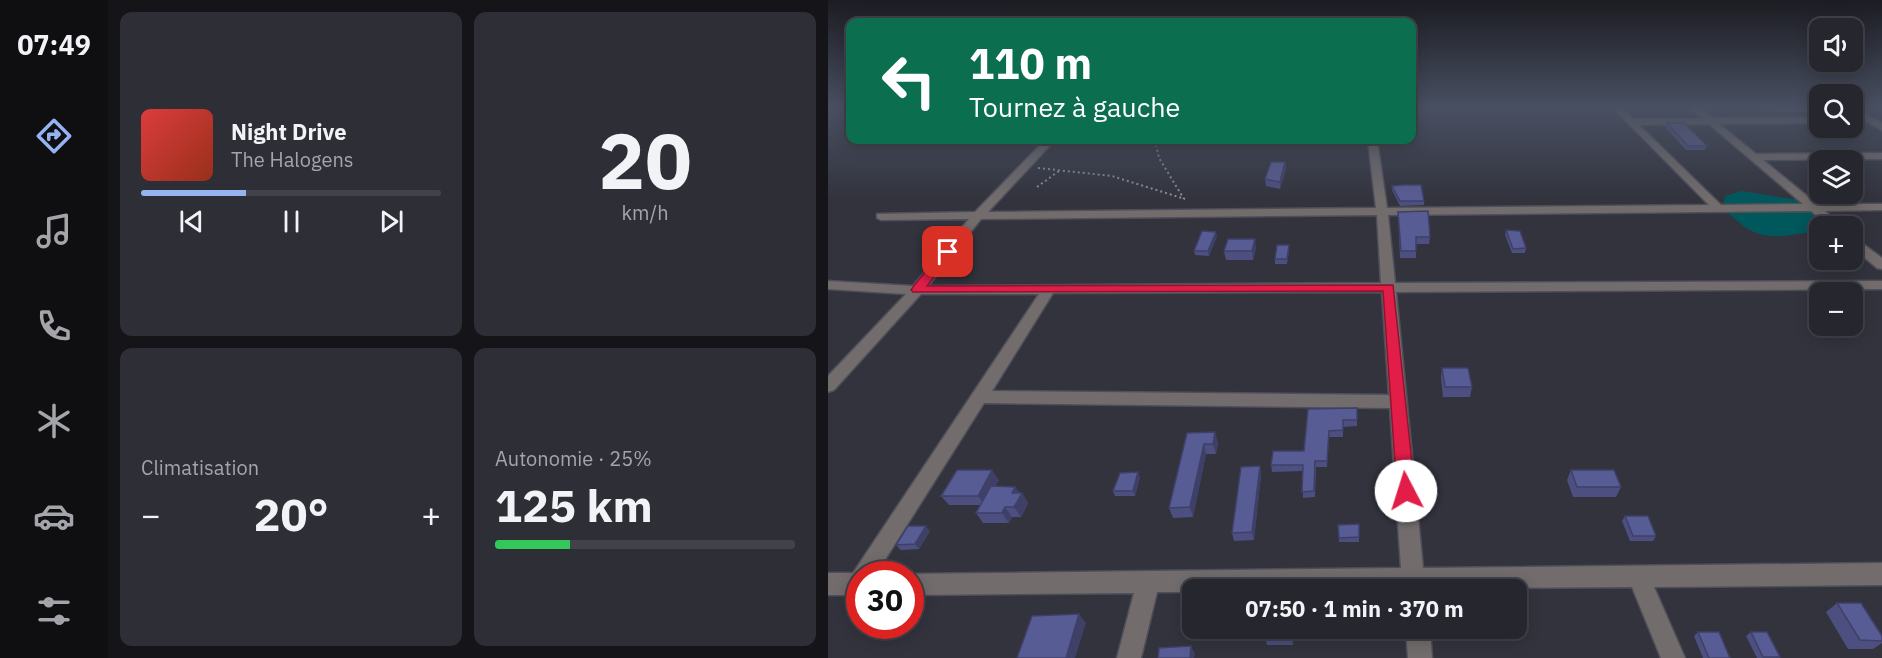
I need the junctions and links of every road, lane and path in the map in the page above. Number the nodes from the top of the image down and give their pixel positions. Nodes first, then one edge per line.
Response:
1 (1648, 138) edge
2 (1730, 138) edge
3 (1046, 144) edge
4 (1156, 144) edge
5 (1373, 144) edge
6 (1882, 156) edge
7 (1753, 157) junction
8 (1023, 166) junction
9 (1060, 170) junction
10 (1036, 187) dead end
11 (1813, 207) junction
12 (1882, 207) edge
13 (1719, 208) junction
14 (1382, 211) junction
15 (978, 215) junction
16 (881, 216) dead end
17 (1824, 216) edge
18 (1863, 249) edge
19 (1882, 265) edge
20 (828, 285) edge
21 (1882, 285) edge
22 (1389, 287) junction
23 (1049, 289) junction
24 (917, 290) junction
25 (828, 386) edge
26 (979, 397) junction
27 (1398, 402) junction
28 (873, 561) edge
29 (1882, 574) edge
30 (1639, 578) junction
31 (1413, 579) edge
32 (1527, 581) edge
33 (846, 582) edge
34 (1148, 582) junction
35 (1182, 582) edge
36 (828, 584) edge
37 (924, 584) edge
38 (1419, 639) edge
39 (1129, 658) edge
40 (1420, 658) edge
41 (1673, 658) edge

1 - 13 street
2 - 7 street
3 - 8 street
4 - 9 path
5 - 14 street
6 - 7 street
7 - 11 street
8 - 9 path
8 - 15 street
9 - 10 path
11 - 12 street
11 - 13 street
11 - 17 street
13 - 14 street
14 - 15 street
14 - 22 street
15 - 16 street
15 - 24 street
18 - 19 street
20 - 24 street
21 - 22 street
22 - 23 street
22 - 27 street
23 - 24 street
23 - 26 street
24 - 25 street
26 - 27 street
26 - 28 street
27 - 31 street
29 - 30 street
30 - 32 street
30 - 41 street
33 - 36 street
34 - 35 street
34 - 37 street
34 - 39 street
38 - 40 street

